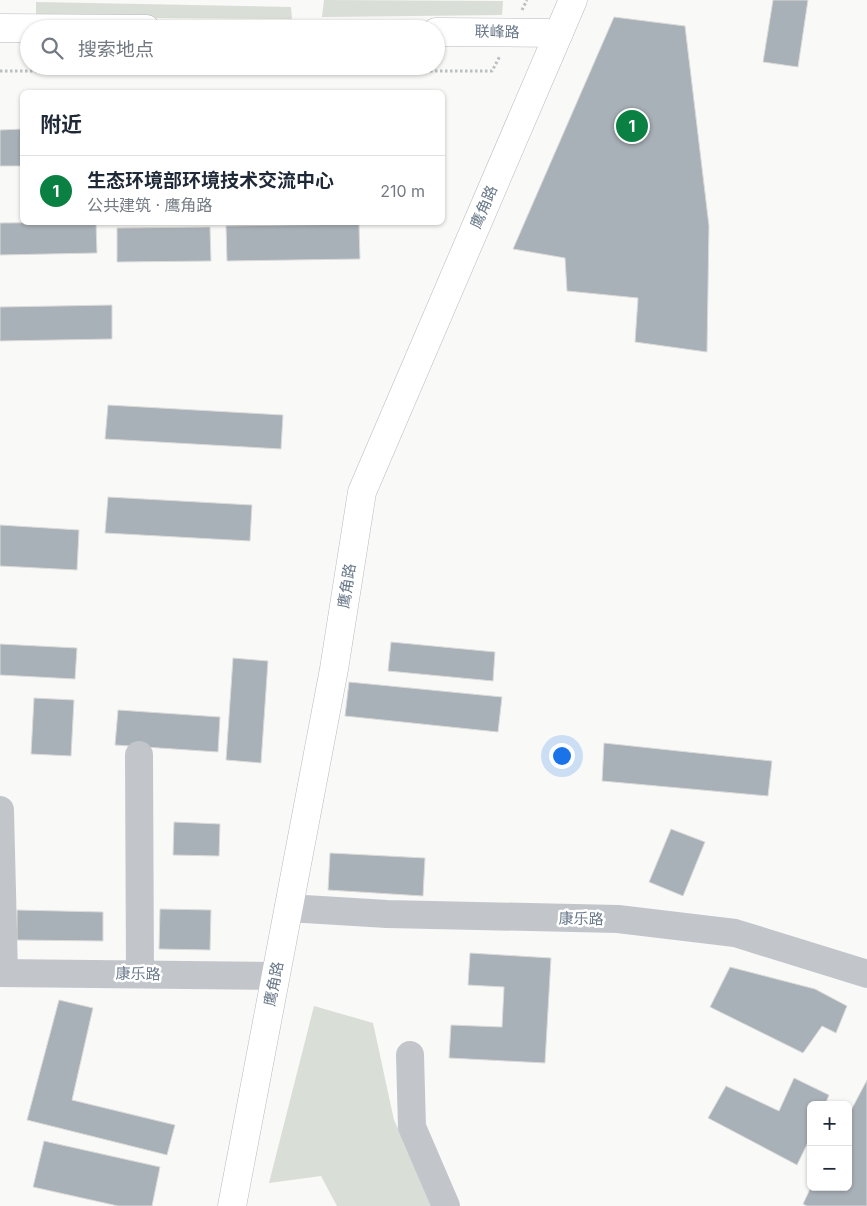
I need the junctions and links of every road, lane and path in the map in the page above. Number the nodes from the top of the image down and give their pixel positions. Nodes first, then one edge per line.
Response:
1 (527, 0) edge
2 (573, 0) edge
3 (0, 28) edge
4 (20, 28) edge
5 (445, 32) edge
6 (512, 33) junction
7 (558, 33) junction
8 (0, 71) edge
9 (20, 71) edge
10 (445, 71) edge
11 (139, 754) dead end
12 (0, 810) edge
13 (288, 908) junction
14 (2, 973) edge
15 (140, 974) junction
16 (867, 974) edge
17 (276, 976) junction
18 (410, 1055) dead end
19 (232, 1206) edge
20 (446, 1206) edge

1 - 6 path
2 - 7 main road, 鹰角路
3 - 4 main road
5 - 6 main road, 联峰路
6 - 7 main road, 联峰路
6 - 10 path
7 - 13 main road, 鹰角路
8 - 9 path
11 - 15 street
12 - 14 street
13 - 16 street, 康乐路
13 - 17 main road, 鹰角路
14 - 15 street, 康乐路
15 - 17 street, 康乐路
17 - 19 main road, 鹰角路
18 - 20 street

